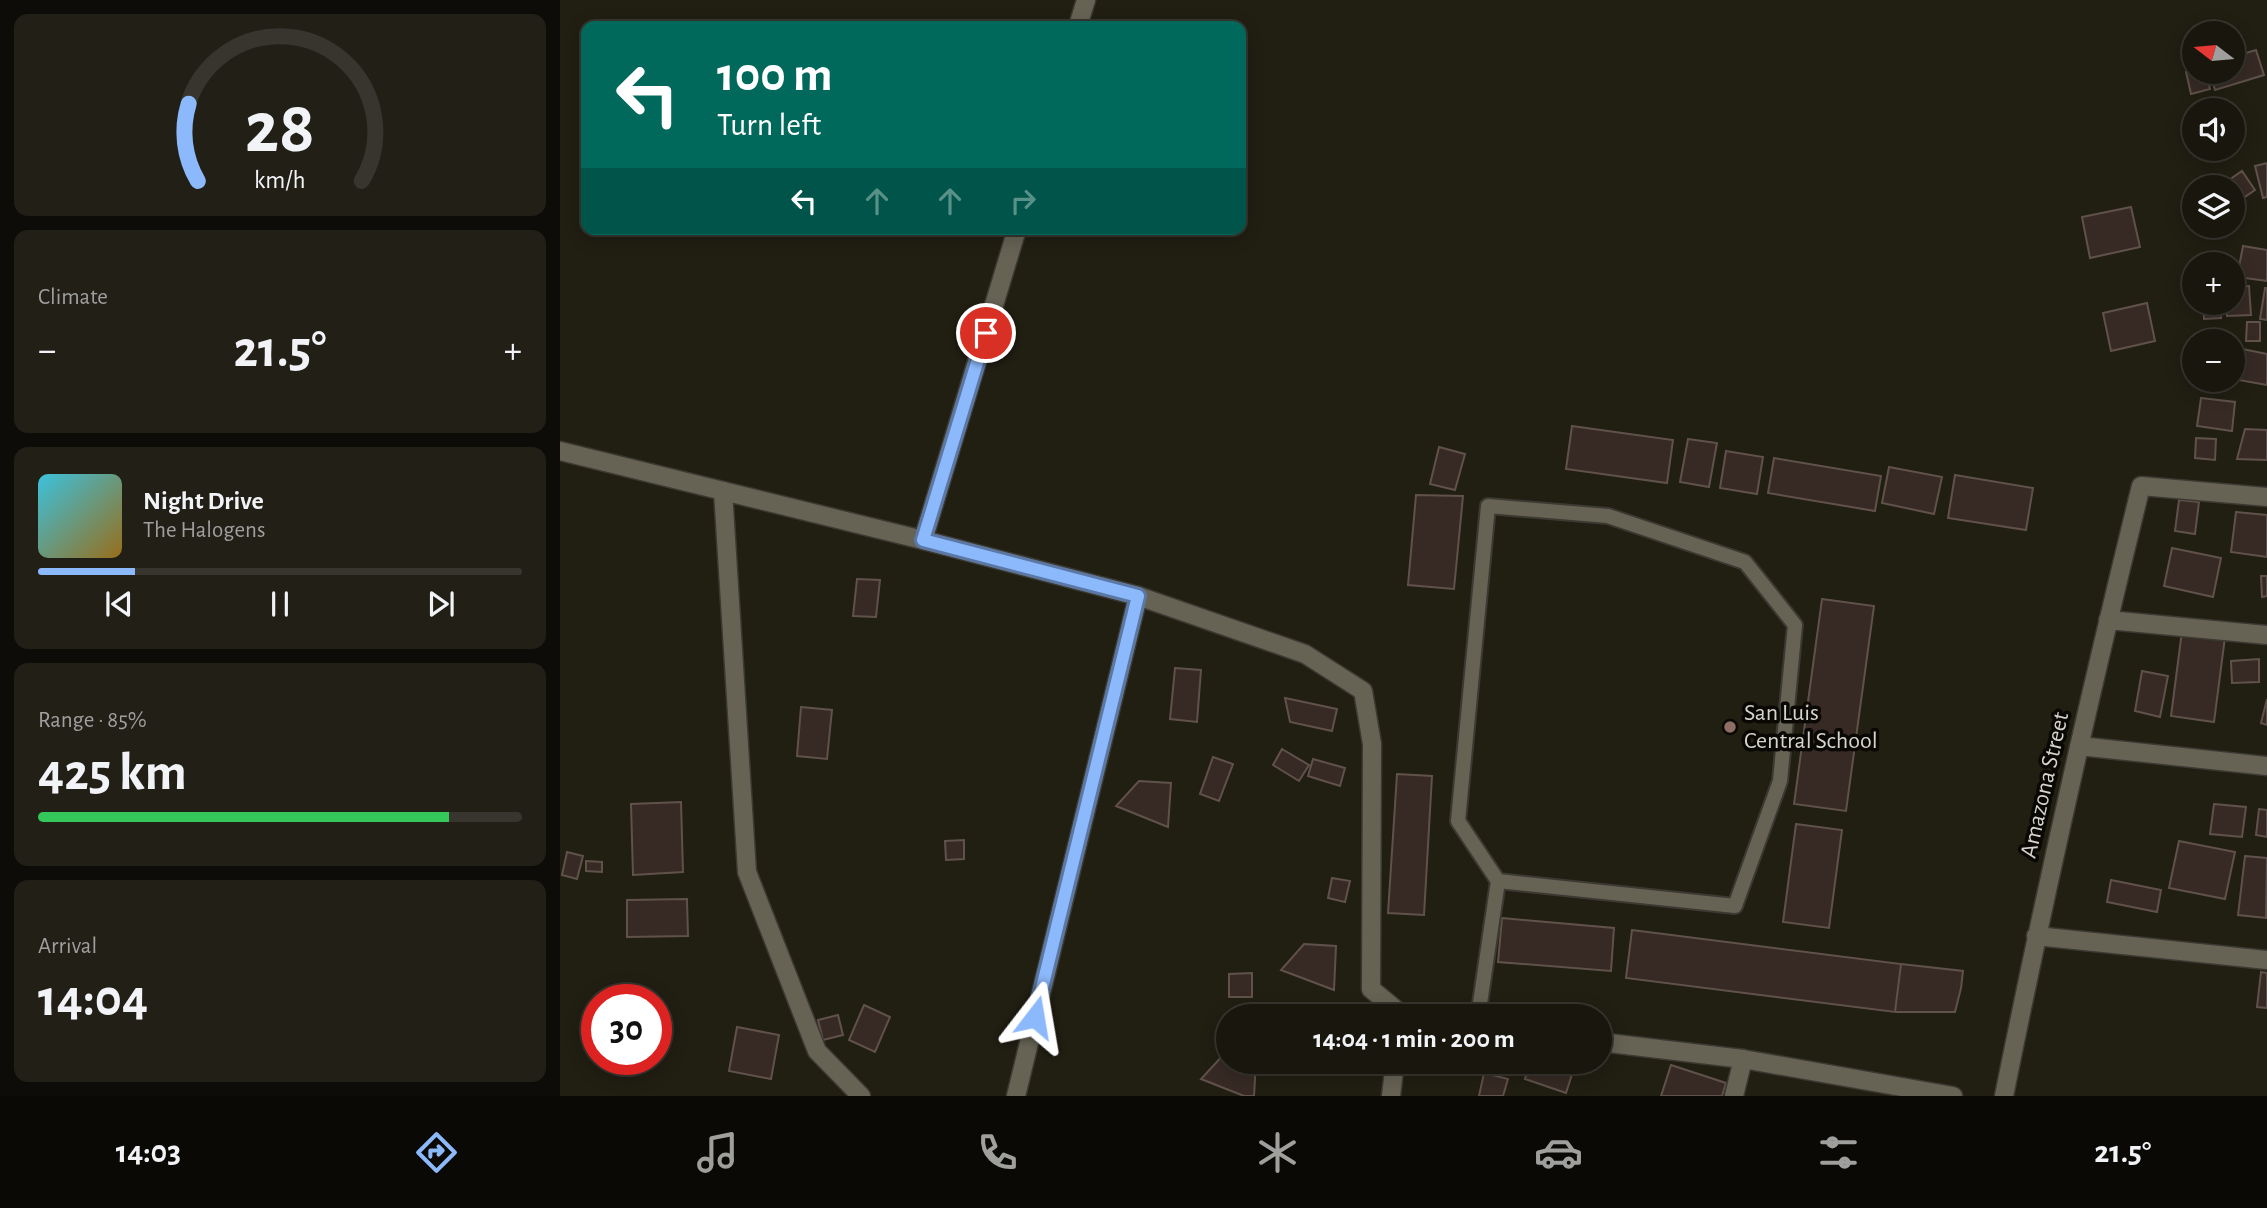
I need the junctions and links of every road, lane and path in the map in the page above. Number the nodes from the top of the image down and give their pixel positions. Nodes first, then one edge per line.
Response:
1 (1086, 0) edge
2 (1080, 21) edge
3 (1015, 235) edge
4 (560, 451) edge
5 (723, 491) junction
6 (2267, 497) edge
7 (923, 540) junction
8 (1138, 596) junction
9 (2108, 620) junction
10 (2267, 635) edge
11 (2079, 746) junction
12 (2267, 766) edge
13 (1498, 881) junction
14 (2036, 936) junction
15 (2267, 960) edge
16 (1388, 1004) edge
17 (1480, 1004) edge
18 (1612, 1043) edge
19 (1743, 1059) junction
20 (1394, 1074) edge
21 (861, 1096) edge
22 (1016, 1096) edge
23 (1391, 1096) edge
24 (1734, 1096) edge
25 (1953, 1096) edge
26 (2004, 1096) edge

1 - 2 street
3 - 7 street
4 - 5 street
5 - 7 street
5 - 21 street
6 - 9 street, Amazona Street
7 - 8 street
8 - 16 street
8 - 22 street
9 - 10 street
9 - 11 street, Amazona Street
11 - 12 street
11 - 14 street, Amazona Street
13 - 13 lane
13 - 17 lane
14 - 15 street
14 - 26 street, Amazona Street
18 - 19 street
19 - 24 street
19 - 25 street
20 - 23 street

